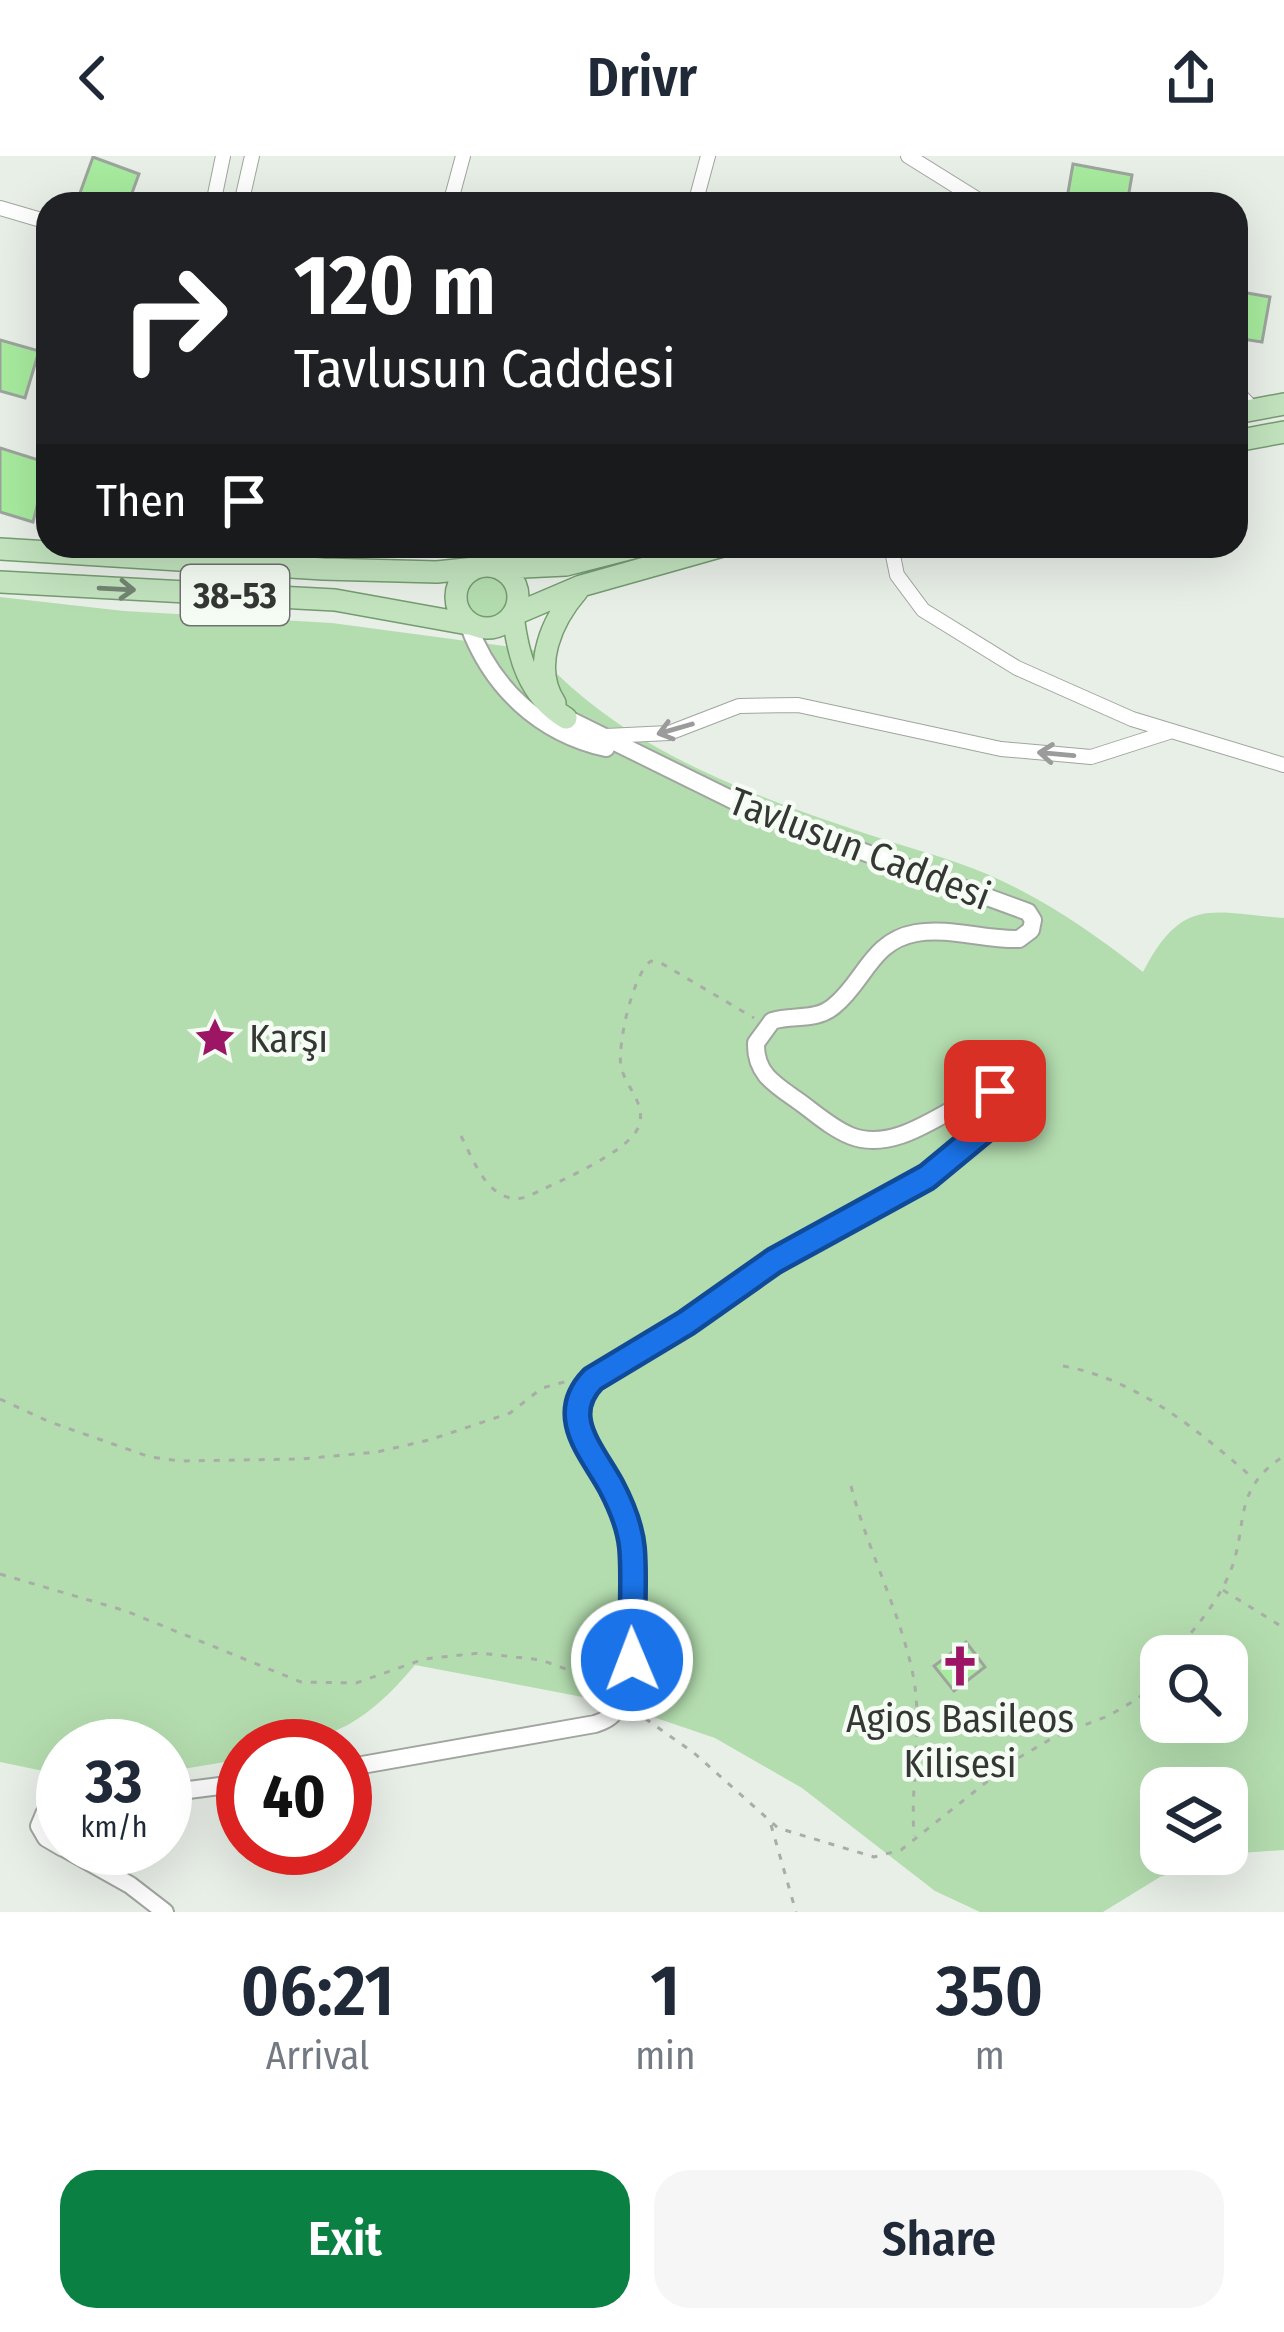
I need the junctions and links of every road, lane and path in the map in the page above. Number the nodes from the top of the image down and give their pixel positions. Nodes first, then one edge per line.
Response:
1 (223, 156) edge
2 (252, 156) edge
3 (463, 156) edge
4 (708, 156) edge
5 (908, 156) edge
6 (215, 192) edge
7 (244, 192) edge
8 (453, 192) edge
9 (698, 192) edge
10 (966, 192) edge
11 (0, 208) edge
12 (36, 218) edge
13 (1284, 404) edge
14 (1248, 411) edge
15 (1284, 432) edge
16 (1248, 439) edge
17 (0, 549) edge
18 (36, 550) edge
19 (286, 558) edge
20 (593, 558) edge
21 (680, 558) edge
22 (893, 558) edge
23 (475, 568) junction
24 (500, 568) junction
25 (0, 582) edge
26 (581, 586) junction
27 (513, 615) junction
28 (468, 624) junction
29 (566, 718) junction
30 (1169, 732) junction
31 (599, 736) junction
32 (636, 755) junction
33 (1284, 765) edge
34 (766, 1025) junction
35 (461, 1136) dead end
36 (1063, 1366) dead end
37 (587, 1385) junction
38 (0, 1399) edge
39 (1284, 1456) edge
40 (1255, 1480) junction
41 (851, 1486) dead end
42 (0, 1574) edge
43 (1222, 1589) junction
44 (1284, 1628) edge
45 (1188, 1635) edge
46 (1140, 1696) edge
47 (623, 1697) junction
48 (372, 1763) edge
49 (770, 1823) junction
50 (914, 1838) junction
51 (112, 1875) edge
52 (165, 1912) edge
53 (796, 1912) edge

1 - 6 street
2 - 7 street
3 - 8 street
4 - 9 street
5 - 10 street
11 - 12 street
13 - 14 main road
15 - 16 main road
17 - 18 main road
19 - 23 main road
20 - 24 main road
21 - 26 main road
22 - 30 street
23 - 24 main road
23 - 28 main road
24 - 27 main road
25 -> 28 main road, 38-53
26 - 27 main road
26 - 29 main road
27 - 28 main road
27 - 29 main road
28 - 32 street, Tavlusun Caddesi
29 - 31 street, Tavlusun Caddesi
30 -> 31 street
30 - 33 street
31 - 32 street, Tavlusun Caddesi
32 - 34 street, Tavlusun Caddesi
34 - 35 path
34 - 37 street
36 - 40 path
37 - 38 path
37 - 47 street
39 - 40 path
40 - 43 path
41 - 50 path
42 - 47 path
43 - 44 path
43 - 45 path
46 - 50 path
47 - 48 street
47 - 49 path
49 - 50 path
49 - 53 path
51 - 52 street

